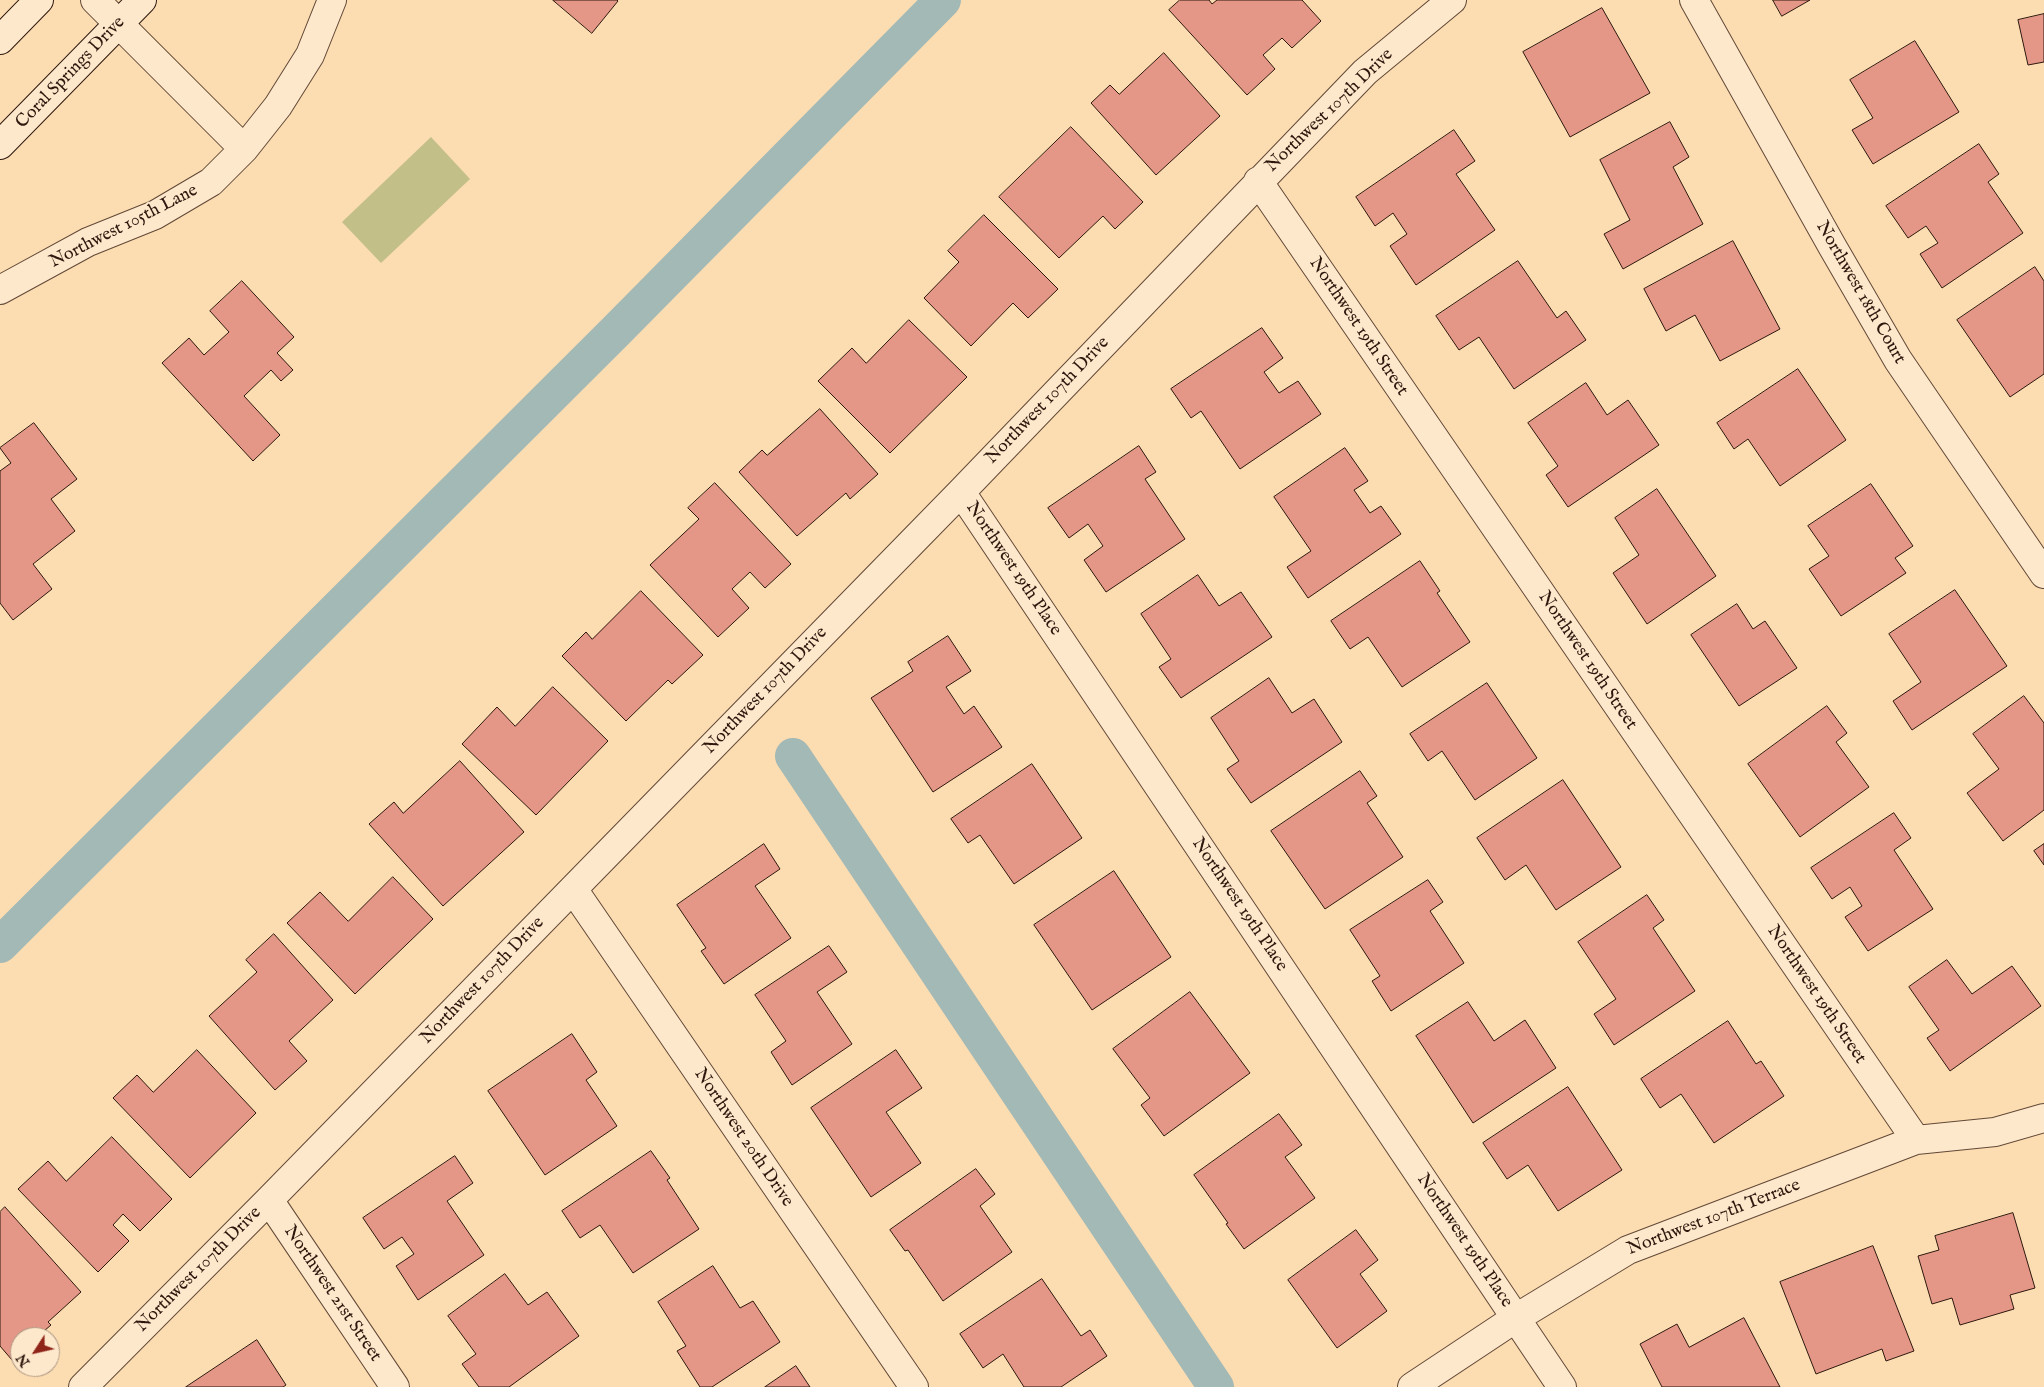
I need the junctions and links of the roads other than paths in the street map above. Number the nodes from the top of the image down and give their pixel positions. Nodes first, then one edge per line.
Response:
1 (39, 0) edge
2 (95, 0) edge
3 (142, 0) edge
4 (332, 0) edge
5 (1452, 0) edge
6 (1694, 0) edge
7 (119, 23) junction
8 (0, 40) edge
9 (0, 145) edge
10 (244, 149) junction
11 (1258, 181) junction
12 (0, 290) edge
13 (961, 492) junction
14 (2044, 574) edge
15 (573, 889) junction
16 (2044, 1118) edge
17 (1916, 1140) junction
18 (270, 1200) junction
19 (1516, 1318) junction
20 (83, 1387) edge
21 (395, 1387) edge
22 (914, 1387) edge
23 (1412, 1387) edge
24 (1562, 1387) edge

1 - 8 street
2 - 7 street
3 - 7 street, Coral Springs Drive
4 - 10 street, Northwest 105th Lane
5 - 11 street, Northwest 107th Drive
6 - 14 street, Northwest 18th Court
7 - 9 street, Coral Springs Drive
7 - 10 street
10 - 12 street, Northwest 105th Lane
11 - 13 street, Northwest 107th Drive
11 - 17 street, Northwest 19th Street
13 - 15 street, Northwest 107th Drive
13 - 19 street, Northwest 19th Place
15 - 18 street, Northwest 107th Drive
15 - 22 street, Northwest 20th Drive
16 - 17 street, Northwest 107th Terrace
17 - 19 street, Northwest 107th Terrace
18 - 20 street, Northwest 107th Drive
18 - 21 street, Northwest 21st Street
19 - 23 street, Northwest 107th Terrace
19 - 24 street, Northwest 19th Place

